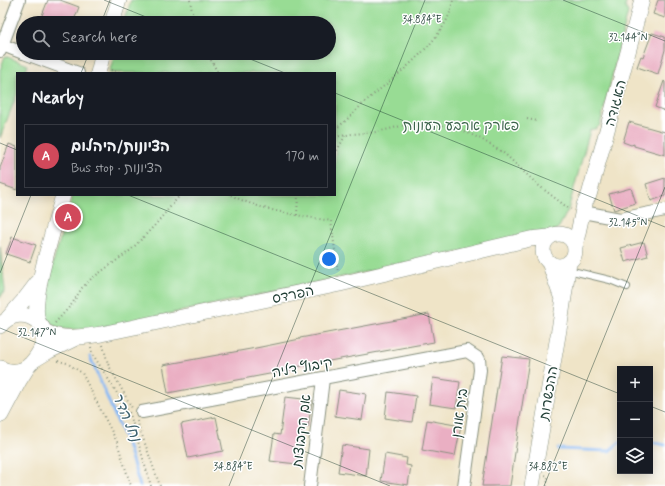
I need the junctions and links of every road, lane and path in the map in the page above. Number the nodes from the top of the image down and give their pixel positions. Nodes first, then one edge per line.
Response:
1 (19, 0) edge
2 (119, 0) edge
3 (190, 0) edge
4 (453, 0) edge
5 (642, 0) edge
6 (114, 16) edge
7 (193, 16) edge
8 (1, 47) edge
9 (16, 51) edge
10 (42, 60) edge
11 (101, 60) edge
12 (211, 60) edge
13 (75, 72) edge
14 (98, 72) edge
15 (217, 72) edge
16 (527, 119) dead end
17 (538, 121) dead end
18 (336, 128) edge
19 (345, 135) junction
20 (336, 138) edge
21 (336, 152) edge
22 (64, 196) edge
23 (179, 196) edge
24 (233, 196) edge
25 (298, 196) edge
26 (582, 209) junction
27 (665, 210) edge
28 (297, 215) junction
29 (554, 235) junction
30 (507, 245) junction
31 (575, 248) junction
32 (546, 259) junction
33 (568, 266) junction
34 (40, 277) junction
35 (340, 284) junction
36 (627, 287) dead end
37 (563, 300) junction
38 (3, 322) edge
39 (43, 329) junction
40 (84, 336) junction
41 (467, 351) joint
42 (56, 360) dead end
43 (31, 363) junction
44 (0, 368) edge
45 (322, 379) junction
46 (142, 412) dead end
47 (0, 416) edge
48 (131, 486) edge
49 (151, 486) edge
50 (310, 486) edge
51 (464, 486) edge
52 (532, 486) edge

1 - 8 street
2 - 6 street
3 - 7 path
4 - 18 path
5 - 26 street, האגודה
8 - 9 street
10 - 13 street
11 - 14 street
12 - 15 path
16 - 17 path
19 - 20 path
19 - 21 path
19 - 26 path
22 - 34 street
23 - 39 path
24 - 28 path
25 - 28 path
26 - 27 street
26 - 29 street, האגודה
26 - 31 street, האגודה
28 - 35 path
29 - 30 street, הפרדס
29 - 31 street
29 - 32 street
30 - 32 street, הפרדס
30 - 35 street, הפרדס
31 - 33 street
32 - 33 street
32 - 37 street, ההכשרות
33 - 36 lane
33 - 37 street, ההכשרות
34 - 38 street
34 - 39 street
35 - 40 street, הפרדס
37 - 52 street, ההכשרות
38 - 39 street, הפרדס
39 - 40 street, הפרדס
39 - 43 street
40 - 43 street, הפרדס
40 - 49 path
41 - 45 street, קיבוץ דליה
41 - 51 street, בית אורן
42 - 48 path
43 - 44 street
43 - 47 street
44 - 47 street
45 - 46 street, קיבוץ דליה
45 - 50 street, אם הקבוצות

